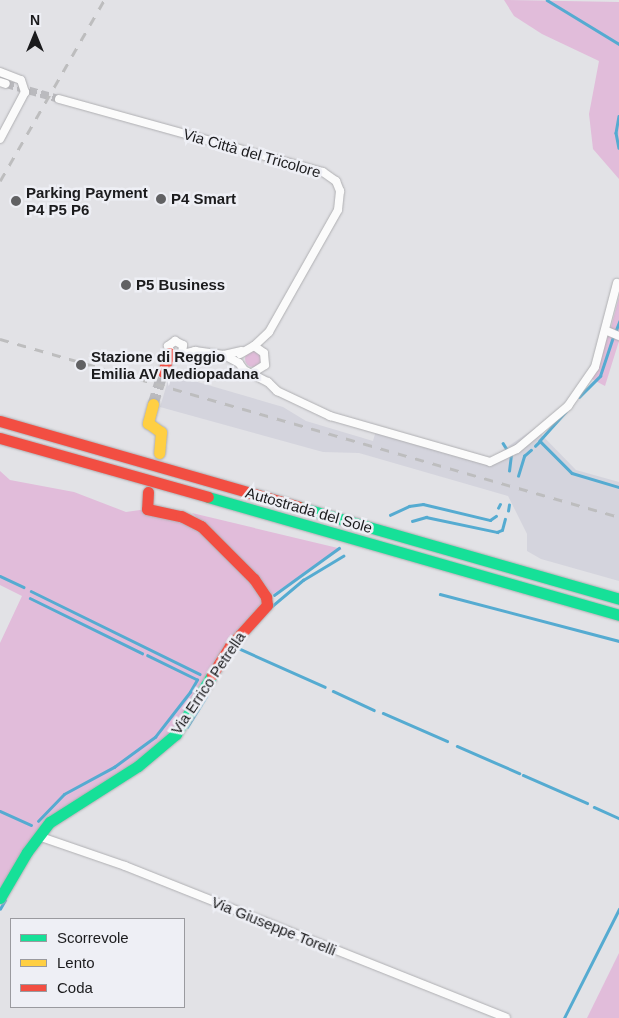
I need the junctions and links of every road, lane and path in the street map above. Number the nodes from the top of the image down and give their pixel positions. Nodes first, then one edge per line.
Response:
1 (0, 72) edge
2 (59, 99) tunnel mouth
3 (0, 139) edge
4 (617, 283) dead end
5 (607, 331) junction
6 (269, 332) junction
7 (619, 336) edge
8 (183, 345) junction
9 (254, 346) junction
10 (194, 351) junction
11 (242, 351) junction
12 (264, 353) junction
13 (224, 355) junction
14 (172, 359) junction
15 (239, 363) junction
16 (265, 365) junction
17 (252, 373) junction
18 (268, 382) junction
19 (153, 404) tunnel mouth
20 (0, 421) edge
21 (0, 438) edge
22 (159, 453) dead end
23 (148, 492) dead end
24 (619, 599) edge
25 (619, 615) edge
26 (41, 837) junction
27 (0, 898) edge
28 (506, 1018) edge

1 - 3 street
2 - 6 street, Via Città del Tricolore
4 - 5 street
5 - 7 street
5 - 18 street
6 - 9 street
6 - 12 street
8 - 10 street
8 - 14 street
8 - 14 street
9 - 11 street
9 - 12 street
10 - 13 street
10 - 14 street
11 - 13 street
11 - 15 street
12 - 16 street
13 - 15 street
15 - 17 street
16 - 17 street
16 - 18 street
17 - 18 street
19 - 22 main road
20 - 24 main road, Autostrada del Sole
21 - 25 main road, Autostrada del Sole
23 - 26 main road, Via Errico Petrella
26 - 27 main road, Via Errico Petrella
26 - 28 street, Via Giuseppe Torelli

